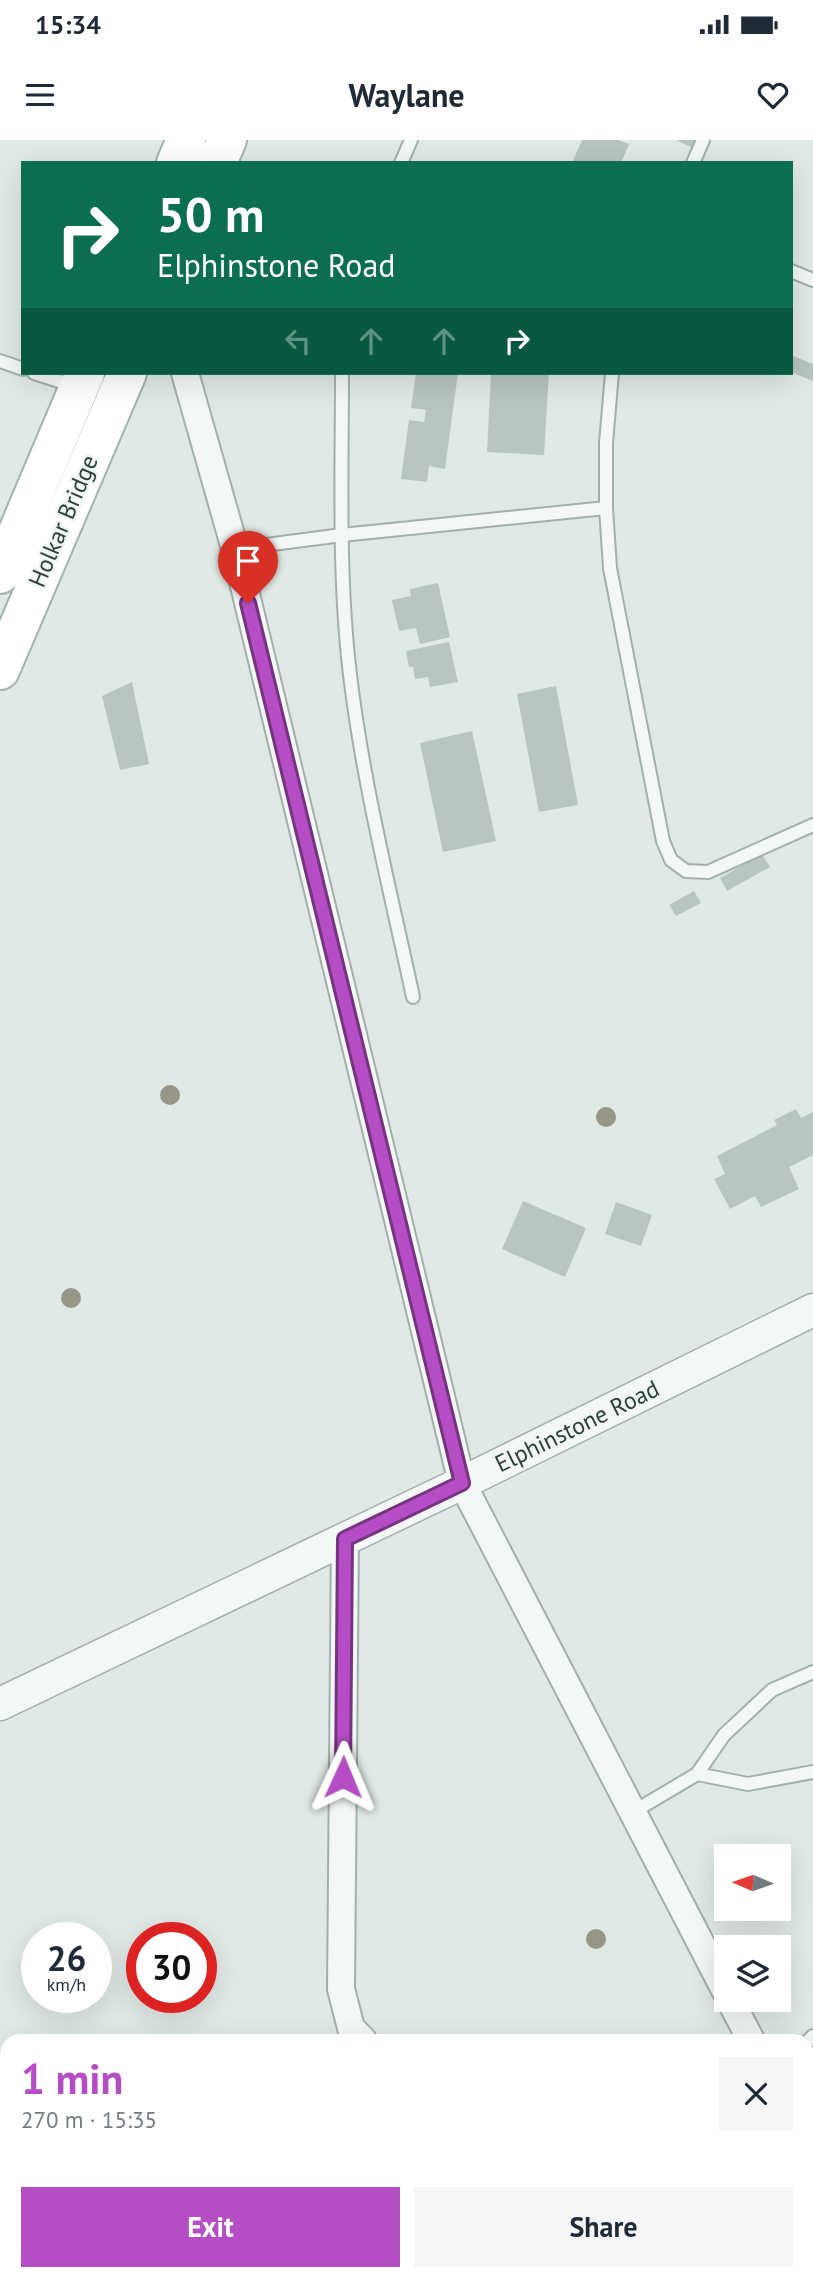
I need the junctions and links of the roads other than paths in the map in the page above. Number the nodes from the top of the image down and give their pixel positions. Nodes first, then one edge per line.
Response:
1 (186, 140) edge
2 (227, 140) edge
3 (411, 140) edge
4 (703, 140) edge
5 (177, 161) edge
6 (218, 161) edge
7 (402, 161) edge
8 (694, 161) edge
9 (793, 272) edge
10 (813, 280) edge
11 (0, 362) edge
12 (21, 368) edge
13 (48, 375) edge
14 (126, 375) edge
15 (186, 375) edge
16 (342, 375) edge
17 (612, 375) edge
18 (82, 380) edge
19 (606, 508) junction
20 (342, 535) junction
21 (235, 549) junction
22 (0, 574) edge
23 (0, 670) edge
24 (813, 825) edge
25 (413, 997) dead end
26 (813, 1310) edge
27 (462, 1483) junction
28 (345, 1539) junction
29 (813, 1672) edge
30 (0, 1704) edge
31 (813, 1772) edge
32 (697, 1774) junction
33 (633, 1812) junction
34 (714, 1969) edge
35 (736, 2012) edge
36 (357, 2034) edge
37 (748, 2034) edge

1 - 5 main road
2 - 6 main road
3 - 7 lane
4 - 8 lane
9 - 10 lane
11 - 12 lane
13 - 18 lane
14 - 23 main road, Holkar Bridge
15 - 21 street
16 - 20 lane
17 - 19 lane
18 - 22 main road
19 - 20 lane
19 - 24 lane
20 - 21 lane
20 - 25 lane
21 - 27 street
26 - 27 street, Elphinstone Road
27 - 28 street, Elphinstone Road
27 - 33 street
28 - 30 street, Elphinstone Road
28 - 36 street
29 - 32 lane
31 - 32 lane
32 - 33 lane
33 - 34 street
35 - 37 street

